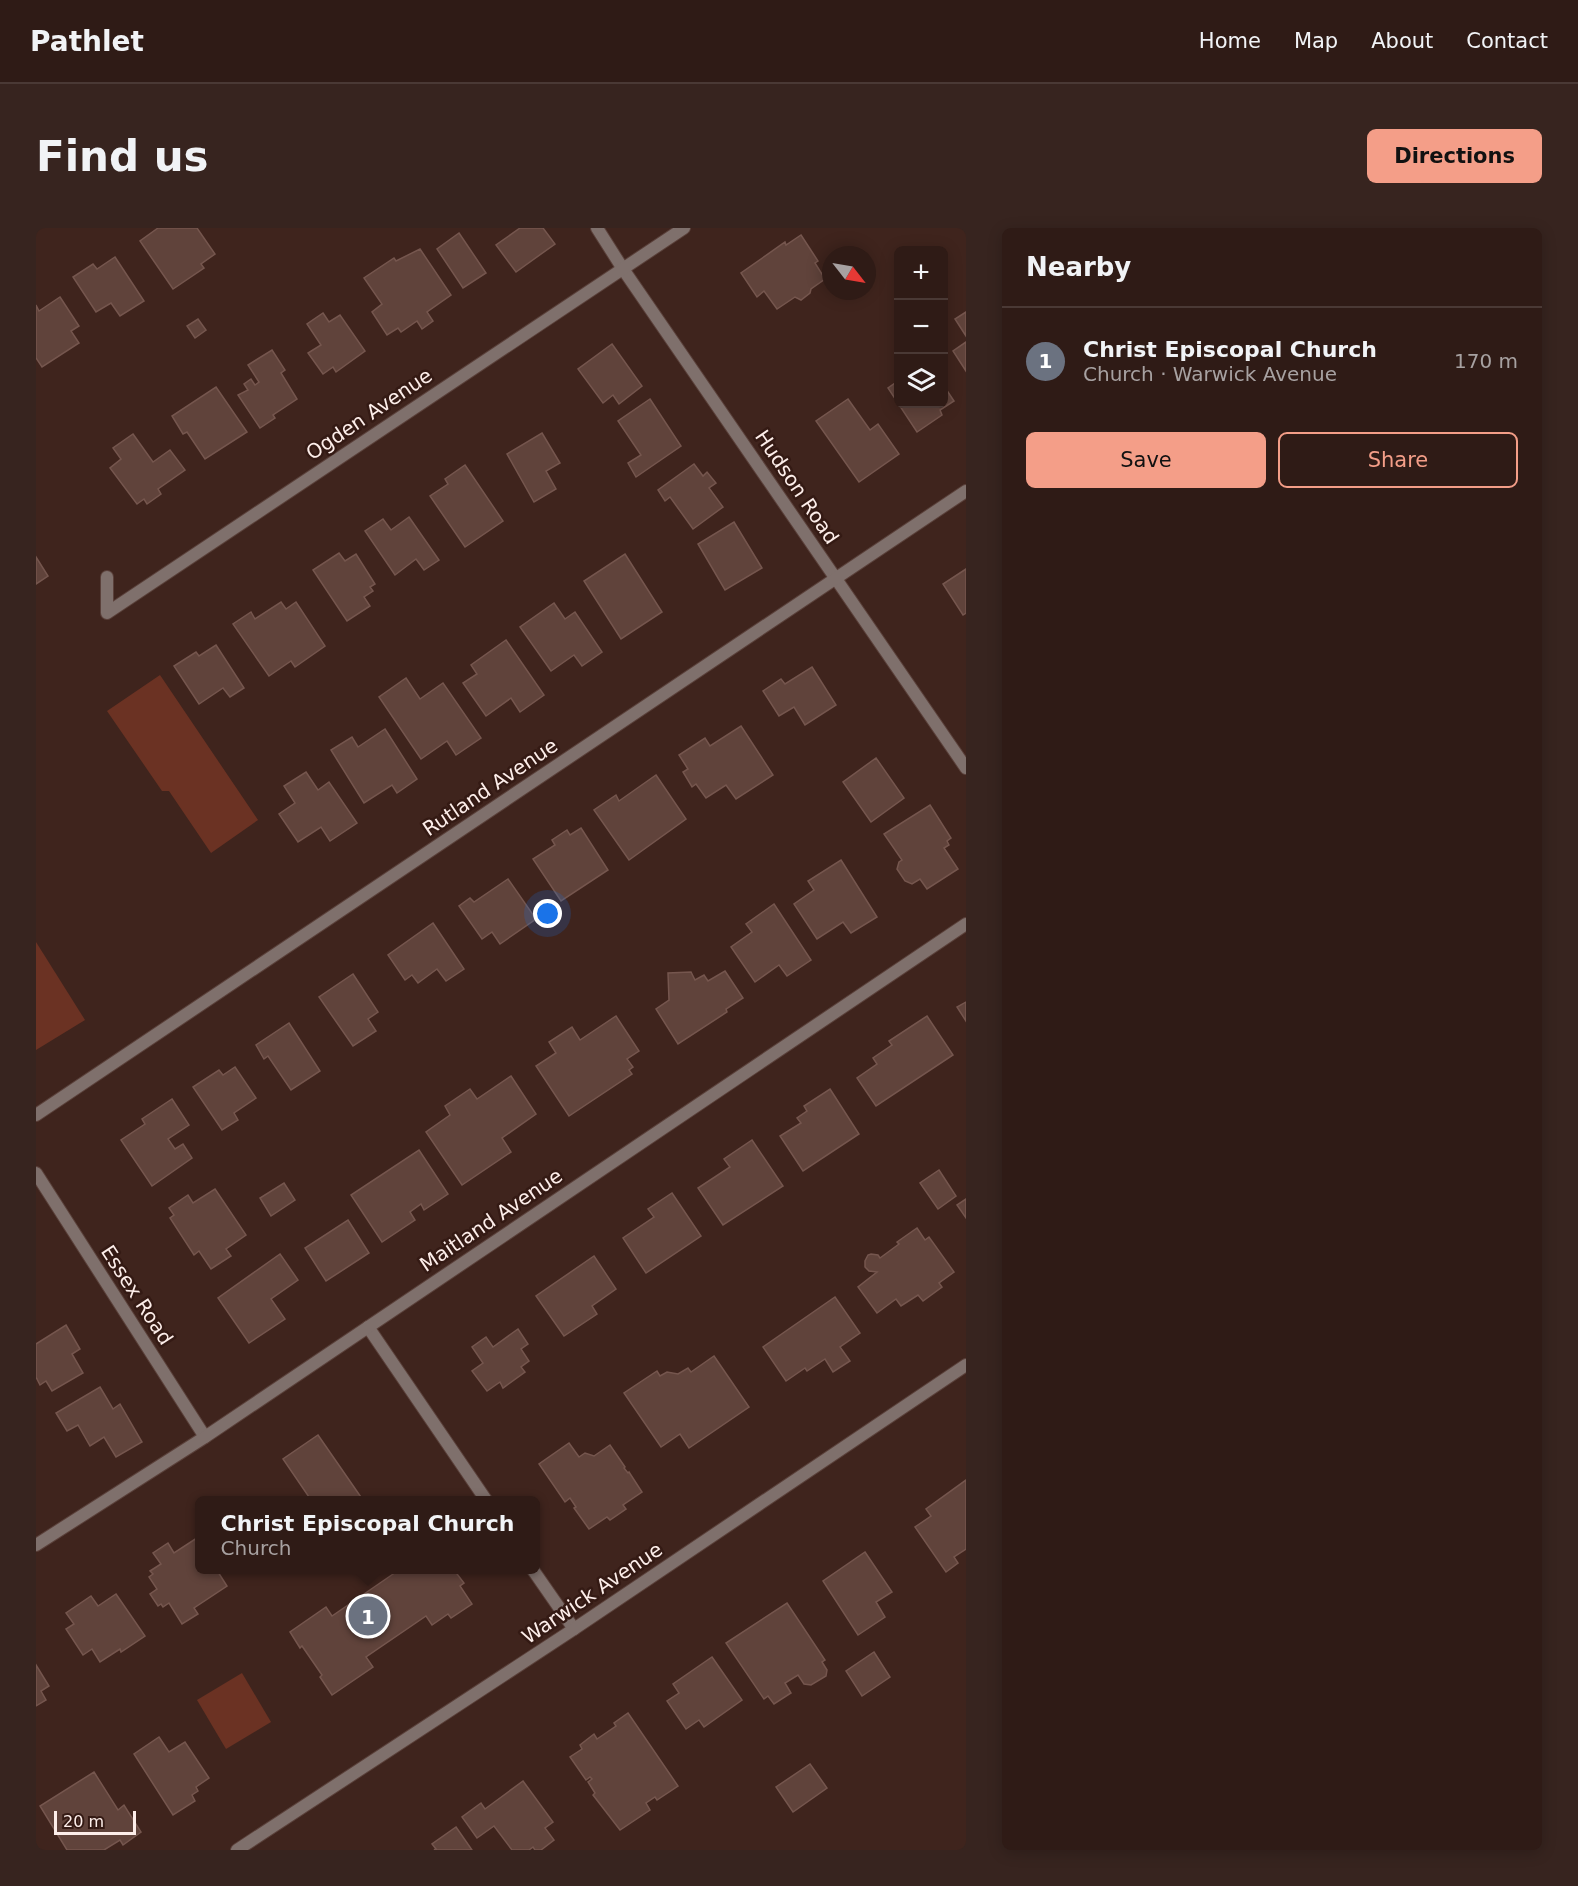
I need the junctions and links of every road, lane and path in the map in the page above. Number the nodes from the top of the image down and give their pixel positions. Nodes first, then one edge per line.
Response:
1 (597, 228) edge
2 (684, 228) edge
3 (623, 268) junction
4 (966, 490) edge
5 (107, 577) dead end
6 (836, 578) junction
7 (966, 768) edge
8 (966, 924) edge
9 (36, 1115) edge
10 (36, 1173) edge
11 (368, 1327) junction
12 (966, 1365) edge
13 (205, 1437) junction
14 (483, 1496) edge
15 (36, 1545) edge
16 (536, 1574) edge
17 (574, 1629) junction
18 (237, 1850) edge

1 - 3 street, Hudson Road
2 - 3 street, Ogden Avenue
3 - 5 street, Ogden Avenue
3 - 6 street, Hudson Road
4 - 6 street, Rutland Avenue
6 - 7 street, Hudson Road
6 - 9 street, Rutland Avenue
8 - 11 street, Maitland Avenue
10 - 13 street, Essex Road
11 - 13 street, Maitland Avenue
11 - 14 street
12 - 17 street, Warwick Avenue
13 - 15 street, Maitland Avenue
16 - 17 street
17 - 18 street, Warwick Avenue

